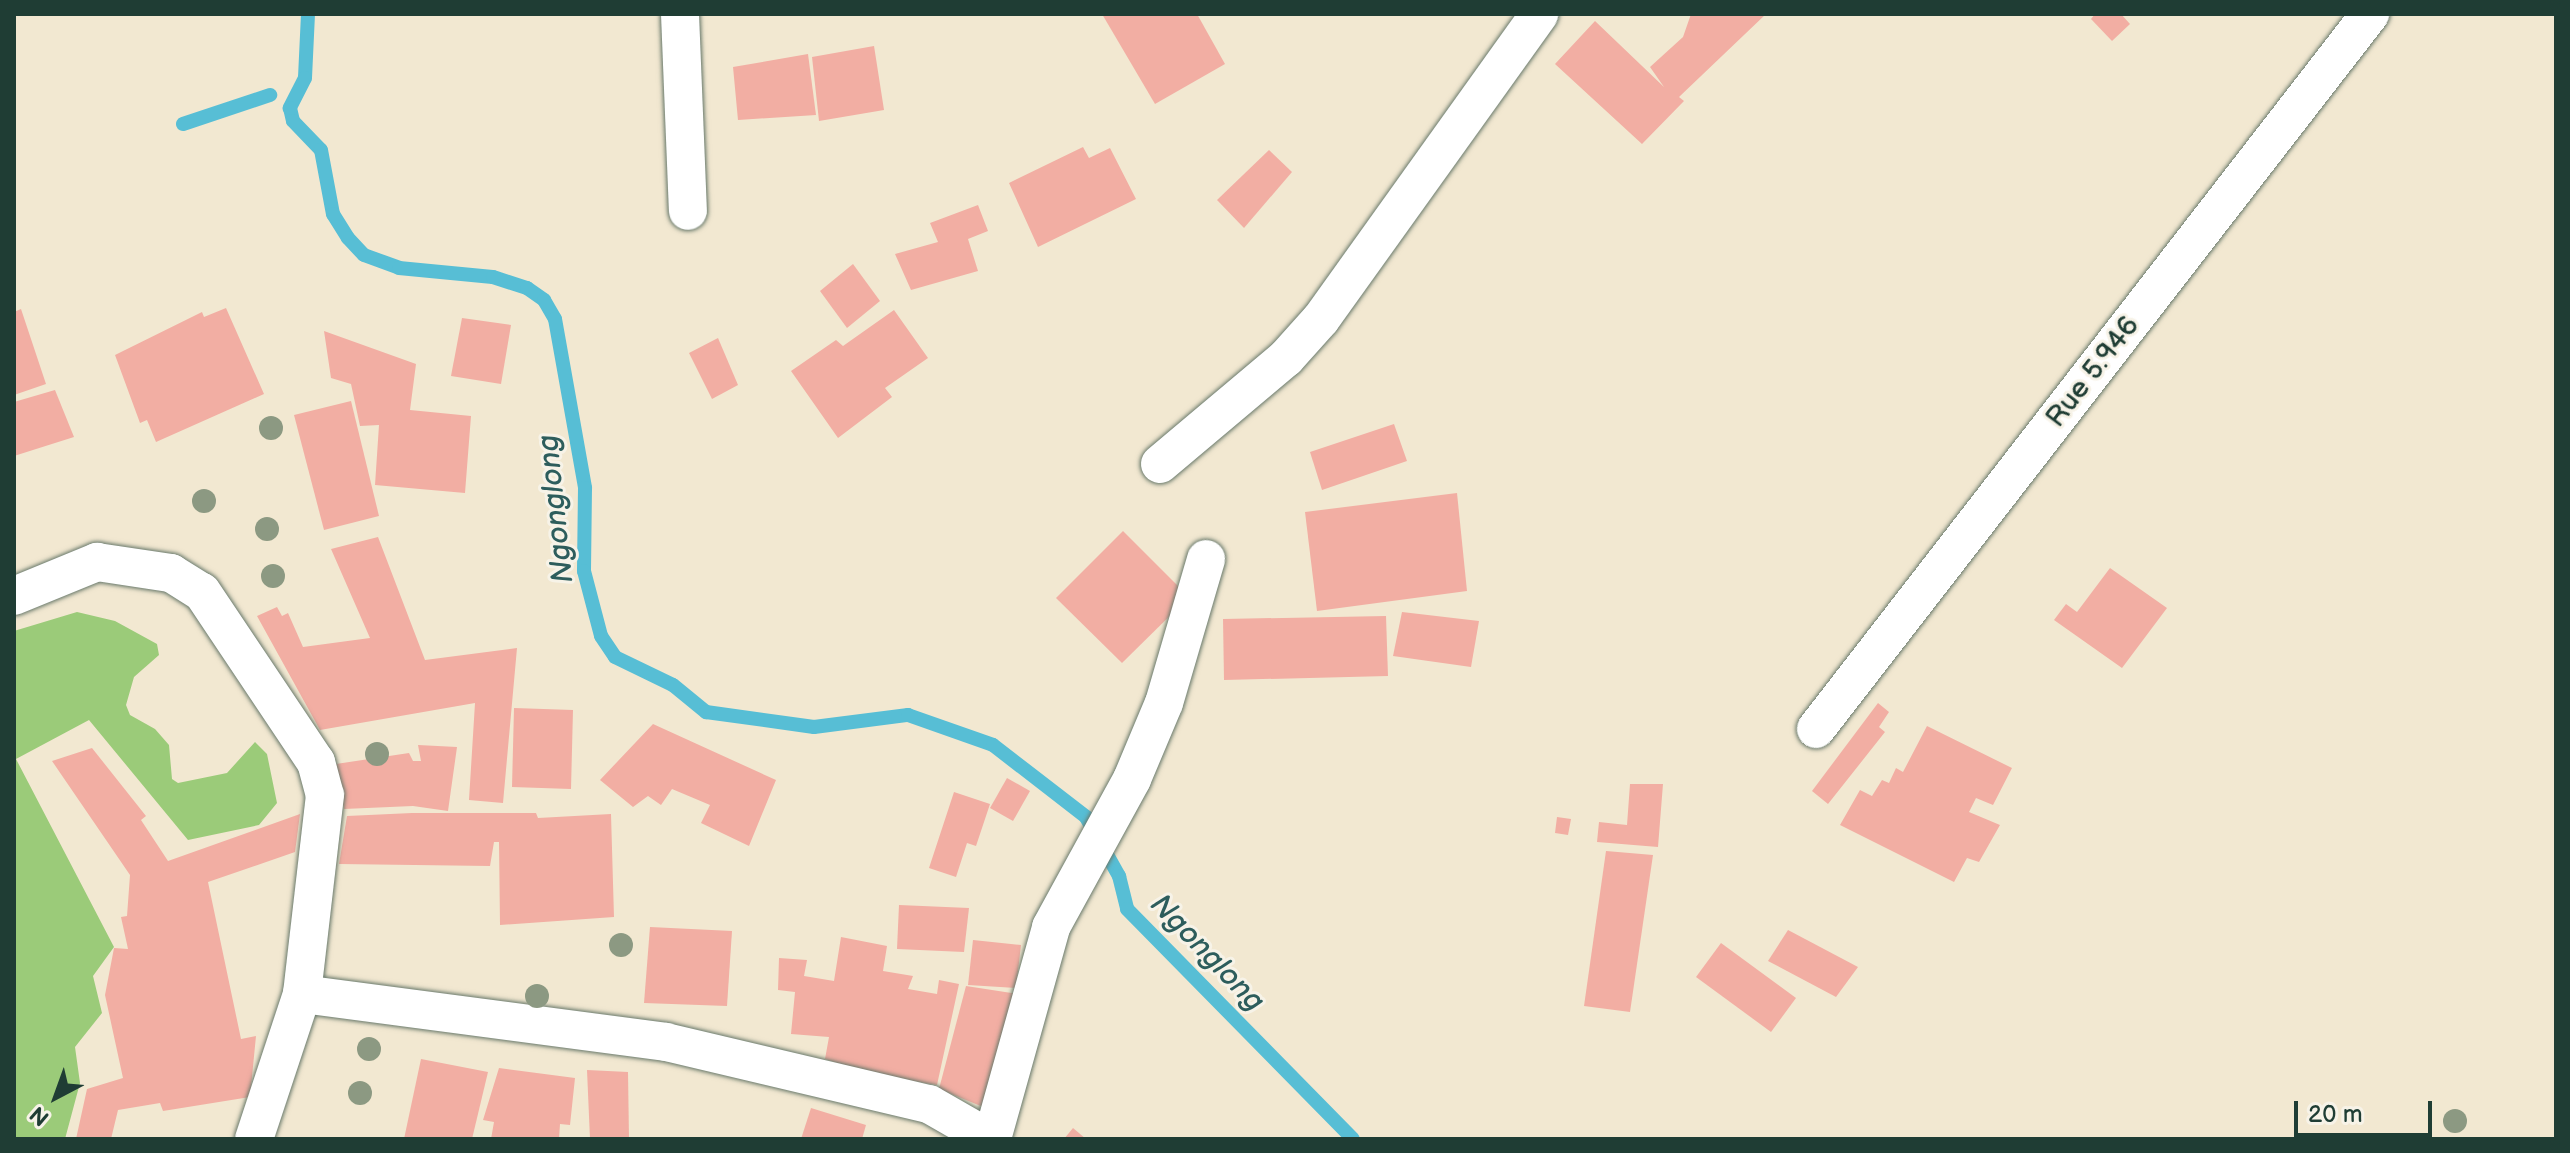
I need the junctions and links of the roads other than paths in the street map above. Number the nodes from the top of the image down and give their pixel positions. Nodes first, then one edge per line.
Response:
1 (680, 14) edge
2 (1539, 14) edge
3 (2370, 14) edge
4 (688, 211) dead end
5 (1160, 464) dead end
6 (1206, 559) dead end
7 (14, 596) edge
8 (1816, 729) dead end
9 (302, 994) junction
10 (254, 1139) edge
11 (991, 1139) edge

1 - 4 street
2 - 5 street
3 - 8 street, Rue 5.946
6 - 11 street
7 - 9 street
9 - 10 street
9 - 11 street

